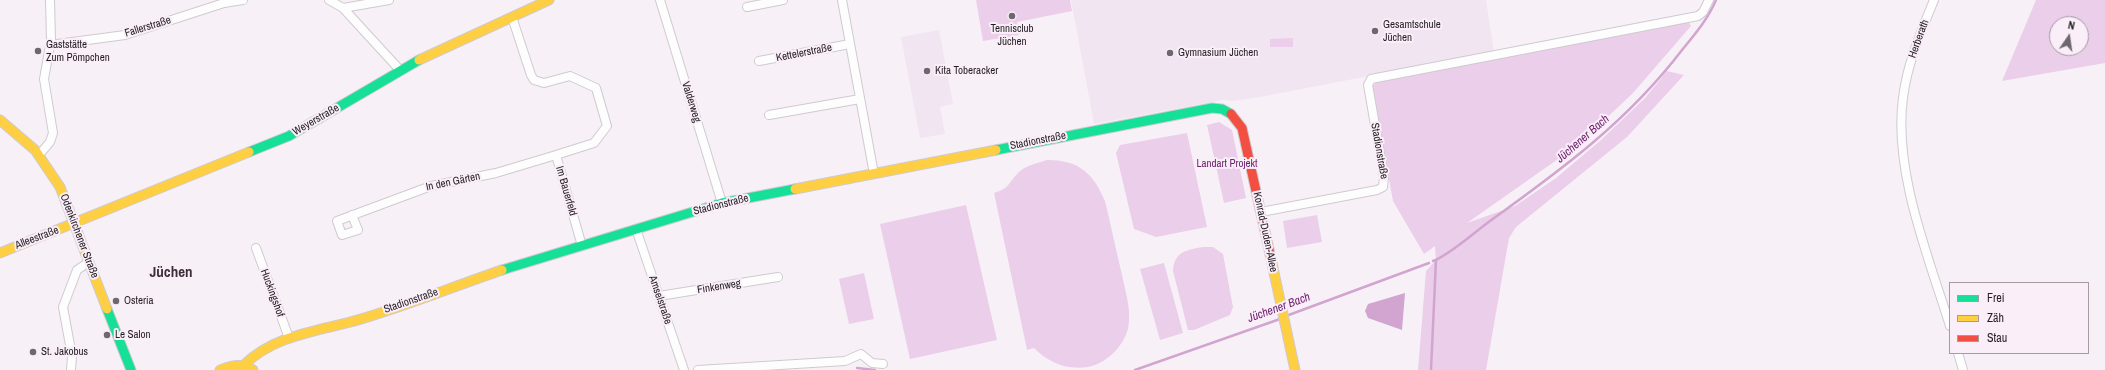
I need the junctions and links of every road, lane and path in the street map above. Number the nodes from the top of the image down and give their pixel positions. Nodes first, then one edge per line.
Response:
1 (50, 0) edge
2 (243, 0) edge
3 (329, 0) edge
4 (389, 0) edge
5 (549, 0) edge
6 (660, 0) edge
7 (784, 0) edge
8 (842, 0) edge
9 (1709, 0) edge
10 (1934, 0) edge
11 (224, 2) edge
12 (747, 7) dead end
13 (343, 8) junction
14 (512, 17) junction
15 (850, 44) junction
16 (50, 45) junction
17 (759, 61) dead end
18 (399, 69) junction
19 (860, 99) junction
20 (1216, 108) joint
21 (769, 115) dead end
22 (0, 120) edge
23 (9, 126) junction
24 (0, 131) edge
25 (39, 155) junction
26 (556, 155) junction
27 (874, 174) junction
28 (722, 203) junction
29 (1261, 212) junction
30 (352, 215) dead end
31 (75, 223) junction
32 (636, 229) junction
33 (582, 246) junction
34 (256, 248) dead end
35 (0, 253) edge
36 (89, 262) junction
37 (778, 277) dead end
38 (659, 296) junction
39 (1949, 323) edge
40 (289, 338) junction
41 (1958, 354) edge
42 (883, 364) dead end
43 (244, 365) junction
44 (71, 370) edge
45 (131, 370) edge
46 (220, 370) edge
47 (254, 370) edge
48 (684, 370) edge
49 (698, 370) edge
50 (1295, 370) edge
51 (1963, 370) edge

1 - 16 street
2 - 11 street, Fallerstraße
3 - 13 street
4 - 13 street
5 - 14 street, Weyerstraße
6 - 28 street, Valderweg
7 - 12 street
8 - 15 street
9 - 29 street, Stadionstraße
10 - 39 street, Herberath
11 - 16 street, Fallerstraße
13 - 18 street
14 - 18 street, Weyerstraße
14 - 26 street, Im Bauerfeld
15 - 17 street, Kettelerstraße
15 - 19 street
16 - 25 street
18 - 31 street, Weyerstraße
19 - 21 street
19 - 27 street
20 - 27 street, Stadionstraße
20 - 29 street, Konrad-Duden-Allee
22 - 23 street, Odenkirchener Straße
23 - 24 street
23 - 25 street, Odenkirchener Straße
25 - 31 street, Odenkirchener Straße
26 - 30 street, In den Gärten
26 - 33 street, Im Bauerfeld
27 - 28 street, Stadionstraße
28 - 32 street, Stadionstraße
29 - 50 street, Konrad-Duden-Allee
31 - 35 street, Alleestraße
31 - 36 street, Odenkirchener Straße
32 - 33 street, Stadionstraße
32 - 38 street, Amselstraße
33 - 40 street, Stadionstraße
34 - 40 street, Huckingshof
36 - 44 street
36 - 45 street, Odenkirchener Straße
37 - 38 street, Finkenweg
38 - 48 street, Amselstraße
40 - 43 street, Stadionstraße
41 - 51 street
42 - 49 street
43 - 46 street
43 - 47 street

